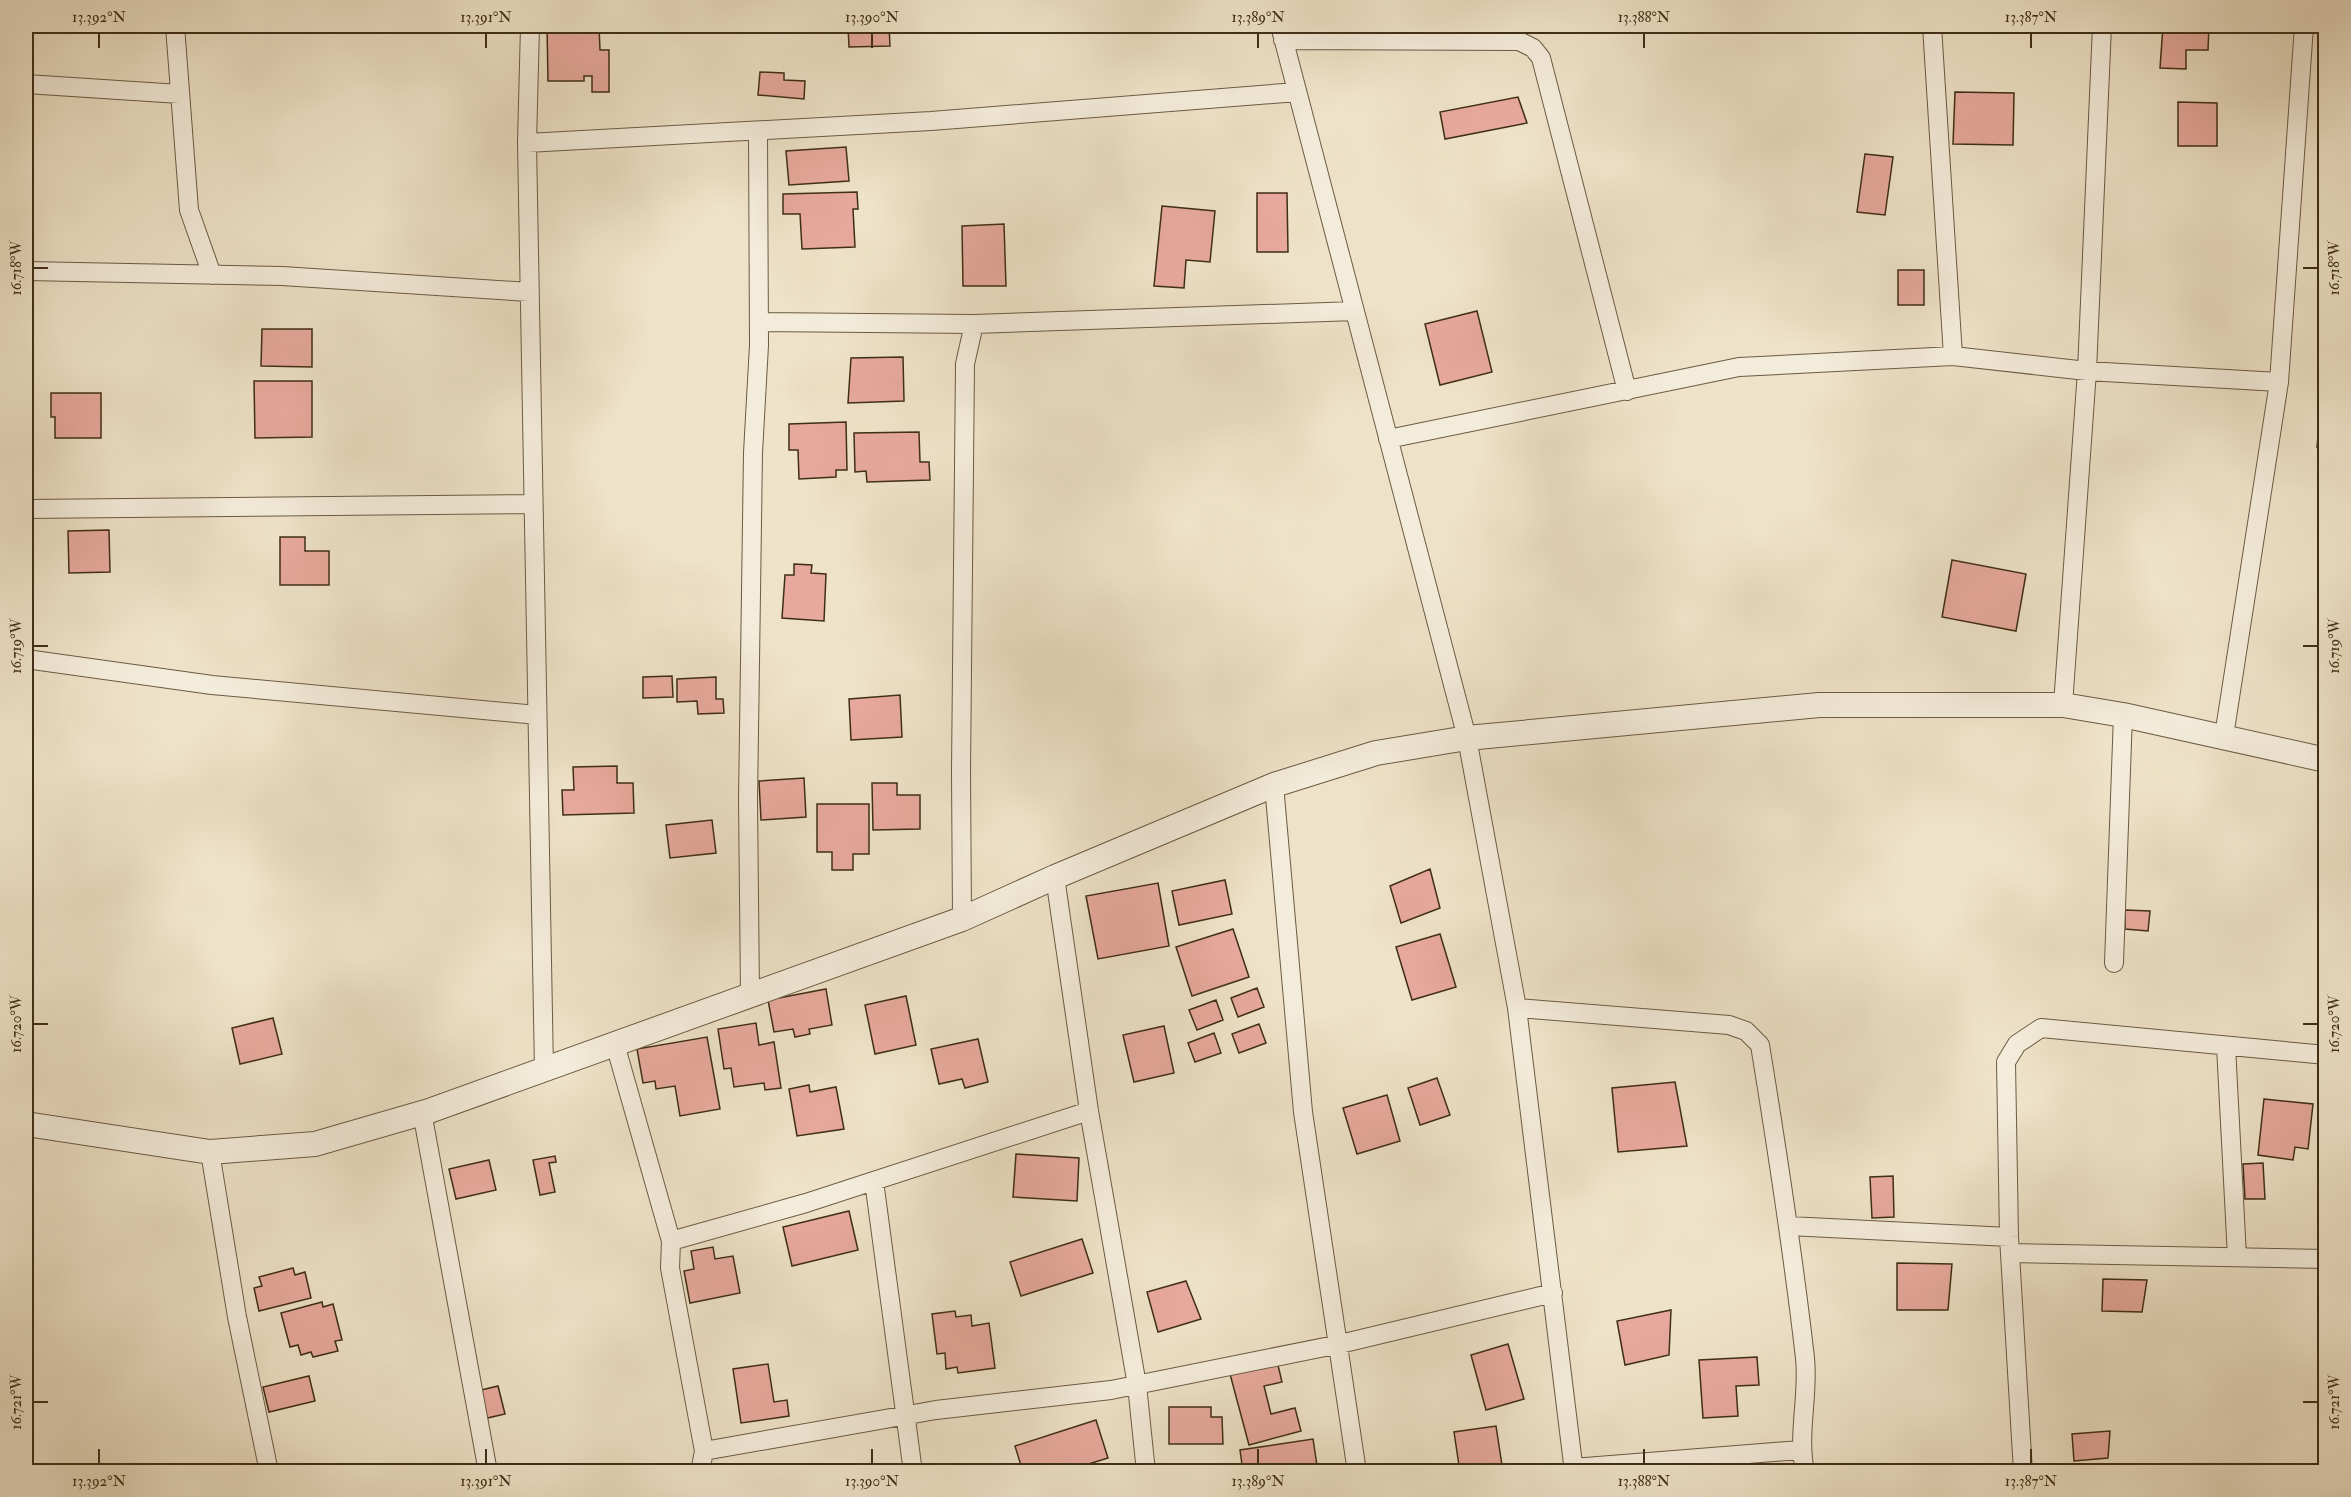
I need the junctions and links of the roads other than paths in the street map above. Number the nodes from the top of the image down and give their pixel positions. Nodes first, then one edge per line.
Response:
1 (175, 26) edge
2 (530, 26) edge
3 (1932, 26) edge
4 (2102, 26) edge
5 (2304, 26) edge
6 (1281, 33) edge
7 (26, 84) edge
8 (1297, 92) junction
9 (180, 94) junction
10 (758, 131) junction
11 (527, 143) junction
12 (26, 271) edge
13 (212, 275) junction
14 (529, 292) junction
15 (1355, 311) junction
16 (759, 322) junction
17 (974, 324) junction
18 (1953, 356) junction
19 (2087, 371) junction
20 (2279, 382) junction
21 (1628, 391) junction
22 (1388, 439) junction
23 (533, 504) junction
24 (26, 509) edge
25 (26, 659) edge
26 (2063, 705) junction
27 (537, 715) junction
28 (2123, 715) junction
29 (2224, 736) junction
30 (1467, 738) junction
31 (2325, 760) edge
32 (1274, 785) junction
33 (1055, 877) junction
34 (962, 920) junction
35 (2115, 963) dead end
36 (750, 995) junction
37 (1517, 1008) junction
38 (615, 1044) junction
39 (2226, 1046) junction
40 (2325, 1055) edge
41 (544, 1070) junction
42 (1089, 1111) junction
43 (422, 1112) junction
44 (26, 1124) edge
45 (210, 1152) junction
46 (874, 1181) junction
47 (1789, 1227) junction
48 (672, 1241) junction
49 (2010, 1245) junction
50 (2237, 1257) junction
51 (2325, 1259) edge
52 (1552, 1293) junction
53 (1340, 1344) junction
54 (1137, 1385) junction
55 (905, 1416) junction
56 (1800, 1450) junction
57 (704, 1451) junction
58 (1574, 1470) edge
59 (270, 1472) edge
60 (488, 1472) edge
61 (700, 1472) edge
62 (913, 1472) edge
63 (1146, 1472) edge
64 (1357, 1472) edge
65 (1805, 1472) edge
66 (2023, 1472) edge

1 - 9 street
2 - 11 street
3 - 18 street
4 - 19 street
5 - 20 street
6 - 8 street
6 - 21 street
7 - 9 street
8 - 10 street
8 - 15 street
9 - 13 street
10 - 11 street
10 - 16 street
11 - 14 street
12 - 13 street
13 - 14 street
14 - 23 street
15 - 17 street
15 - 22 street
16 - 17 street
16 - 36 street
17 - 34 street
18 - 19 street
18 - 21 street
19 - 20 street
19 - 26 street
20 - 29 street
21 - 22 street
22 - 30 street
23 - 24 street
23 - 27 street
25 - 27 street
26 - 28 street
26 - 30 street
27 - 41 street
28 - 29 street
28 - 35 street
29 - 31 street
30 - 32 street
30 - 37 street
32 - 33 street
32 - 53 street
33 - 34 street
33 - 42 street
34 - 36 street
36 - 38 street
37 - 47 street
37 - 52 street
38 - 41 street
38 - 48 street
39 - 40 street
39 - 49 street
39 - 50 street
41 - 43 street
42 - 46 street
42 - 54 street
43 - 45 street
43 - 60 street
44 - 45 street
45 - 59 street
46 - 48 street
46 - 55 street
47 - 49 street
47 - 56 street
48 - 57 street
49 - 50 street
49 - 66 street
50 - 51 street
52 - 53 street
52 - 58 street
53 - 54 street
53 - 64 street
54 - 55 street
54 - 63 street
55 - 57 street
55 - 62 street
56 - 58 street
56 - 65 street
57 - 61 street

